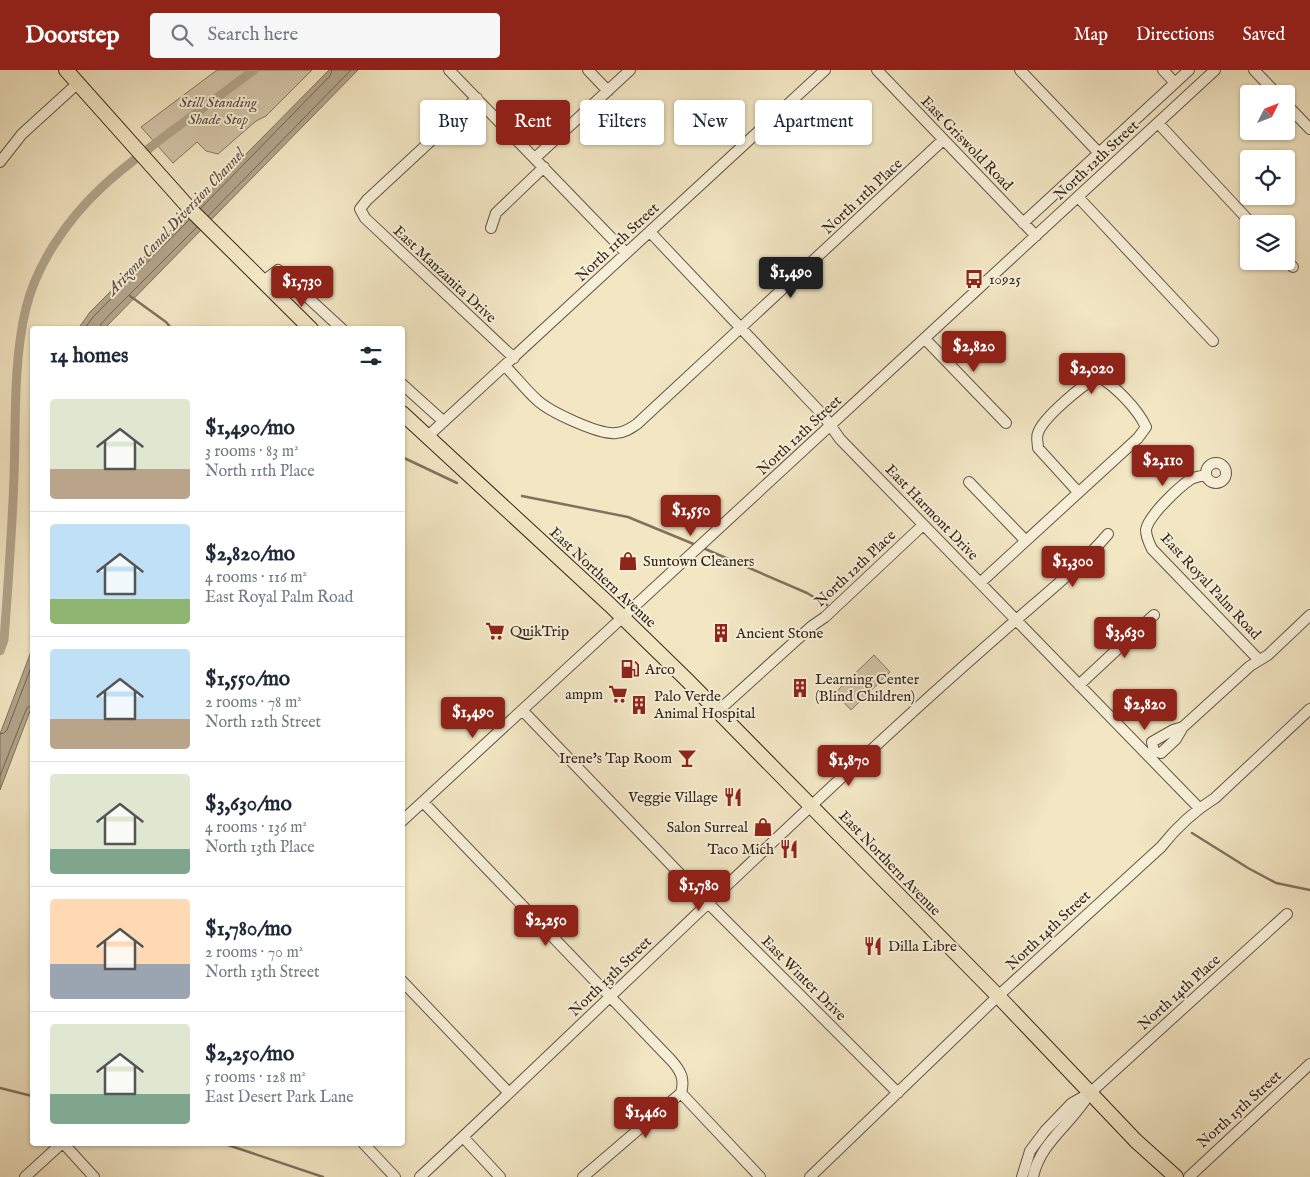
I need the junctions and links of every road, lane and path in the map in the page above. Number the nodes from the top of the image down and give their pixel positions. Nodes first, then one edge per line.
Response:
1 (66, 70) edge
2 (449, 70) edge
3 (588, 70) edge
4 (630, 70) edge
5 (825, 70) edge
6 (877, 70) edge
7 (1020, 70) edge
8 (1163, 70) edge
9 (1189, 70) edge
10 (1215, 70) edge
11 (1254, 70) edge
12 (78, 83) junction
13 (1175, 83) junction
14 (1268, 85) edge
15 (608, 90) junction
16 (477, 98) junction
17 (1295, 113) edge
18 (1158, 123) junction
19 (1310, 129) edge
20 (944, 140) junction
21 (1099, 153) junction
22 (535, 158) junction
23 (0, 162) edge
24 (544, 167) junction
25 (1078, 197) junction
26 (1244, 215) edge
27 (1023, 223) junction
28 (491, 228) dead end
29 (650, 232) junction
30 (1036, 236) junction
31 (626, 253) junction
32 (262, 282) junction
33 (308, 326) edge
34 (339, 326) edge
35 (741, 328) junction
36 (925, 339) junction
37 (1213, 341) dead end
38 (514, 358) junction
39 (505, 366) junction
40 (405, 387) edge
41 (405, 415) edge
42 (443, 421) junction
43 (1006, 423) dead end
44 (831, 426) junction
45 (428, 436) junction
46 (1206, 475) dead end
47 (970, 482) dead end
48 (1078, 492) junction
49 (923, 525) junction
50 (1108, 534) dead end
51 (1025, 540) junction
52 (980, 583) junction
53 (1154, 615) dead end
54 (1310, 616) edge
55 (623, 617) junction
56 (1016, 620) junction
57 (1259, 660) junction
58 (1079, 685) junction
59 (1310, 709) edge
60 (522, 710) junction
61 (718, 711) junction
62 (1151, 753) junction
63 (423, 802) junction
64 (811, 805) junction
65 (1199, 808) junction
66 (405, 819) edge
67 (708, 903) junction
68 (1288, 914) dead end
69 (405, 984) edge
70 (998, 996) junction
71 (611, 997) junction
72 (1310, 1064) edge
73 (682, 1089) junction
74 (509, 1093) junction
75 (898, 1093) junction
76 (1090, 1093) junction
77 (463, 1137) junction
78 (60, 1146) edge
79 (64, 1146) edge
80 (366, 1146) edge
81 (25, 1177) edge
82 (94, 1177) edge
83 (395, 1177) edge
84 (420, 1177) edge
85 (500, 1177) edge
86 (583, 1177) edge
87 (760, 1177) edge
88 (810, 1177) edge
89 (1022, 1177) edge
90 (1033, 1177) edge
91 (1176, 1177) edge
92 (1189, 1177) edge

1 - 12 main road
2 - 16 street
3 - 15 street
4 - 15 street
5 - 29 street, North 11th Street
6 - 20 street, East Griswold Road
7 - 21 street
8 - 13 street
9 - 13 street, North 12th Street
10 - 18 street, North 12th Street
11 - 14 street
12 - 23 street
12 - 32 main road
13 - 21 street, North 12th Street
15 - 22 street
16 - 22 street
16 - 38 street, East Manzanita Drive
17 - 19 street
18 - 25 street, North 12th Street
18 - 26 street
20 - 27 street, East Griswold Road
20 - 35 street, North 11th Place
21 - 27 street, North 12th Street
22 - 24 street
24 - 28 street
24 - 31 street
25 - 30 street, North 12th Street
25 - 37 street
27 - 30 street, East Griswold Road
29 - 31 street, North 11th Street
29 - 35 street, East Harmont Drive
30 - 36 street, North 12th Street
31 - 38 street, North 11th Street
32 - 33 main road
32 - 34 street
35 - 39 street, North 11th Place
35 - 44 street, East Harmont Drive
36 - 43 street
36 - 44 street, North 12th Street
38 - 39 street, North 11th Street
39 - 42 street, North 11th Street
40 - 42 street
41 - 45 main road, East Northern Avenue
42 - 45 street, North 11th Street
44 - 49 street, East Harmont Drive
44 - 55 street, North 12th Street
45 - 55 main road, East Northern Avenue
46 - 57 street, East Royal Palm Road
47 - 51 street
48 - 48 street
48 - 51 street
49 - 52 street, East Harmont Drive
49 - 61 street, North 12th Place
50 - 56 street, North 13th Street
51 - 52 street
52 - 56 street, East Harmont Drive
53 - 58 street
54 - 57 street
55 - 60 street, North 12th Street
55 - 61 main road, East Northern Avenue
56 - 58 street, East Harmont Drive
56 - 64 street, North 13th Street
57 - 62 street
58 - 62 street, East Harmont Drive
59 - 65 street, North 14th Street
60 - 63 street, North 12th Street
60 - 67 street, East Winter Drive
61 - 64 main road, East Northern Avenue
62 - 65 street, East Harmont Drive
63 - 66 street, North 12th Street
63 - 71 street
64 - 67 street, North 13th Street
64 - 70 main road, East Northern Avenue
65 - 70 street, North 14th Street
67 - 71 street, North 13th Street
67 - 75 street, East Winter Drive
68 - 76 street, North 14th Place
69 - 74 street
70 - 75 street, North 14th Street
70 - 76 main road, East Northern Avenue
71 - 73 street
71 - 74 street, North 13th Street
72 - 92 street, North 15th Street
73 - 86 street
73 - 87 street
74 - 77 street, North 13th Street
75 - 88 street, North 14th Street
76 - 89 street, North 14th Place
76 - 90 street, North 14th Place
76 - 91 main road, East Northern Avenue
77 - 84 street, North 13th Street
77 - 85 street
78 - 81 street
79 - 82 street
80 - 83 street

